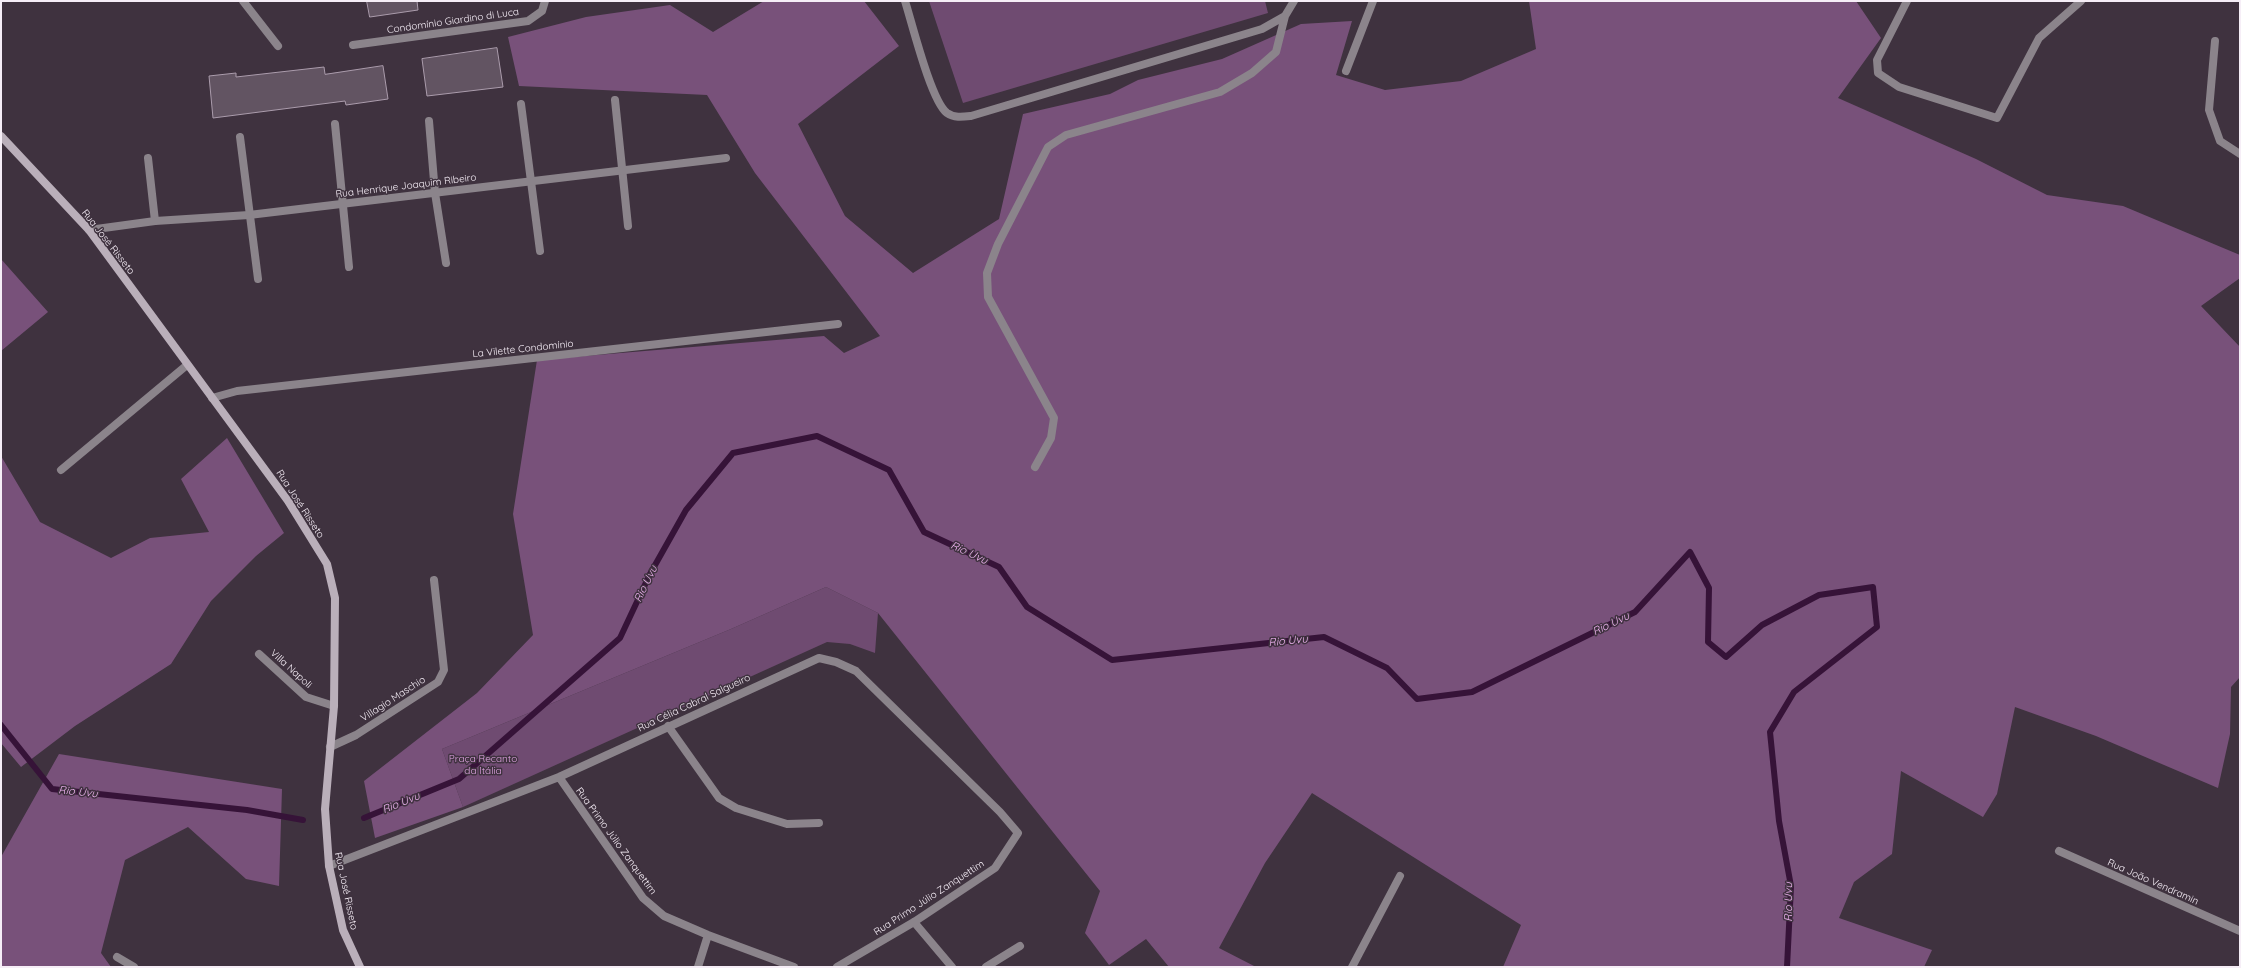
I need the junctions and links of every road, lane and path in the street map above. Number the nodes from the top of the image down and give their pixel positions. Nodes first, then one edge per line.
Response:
1 (243, 1) edge
2 (545, 1) edge
3 (905, 1) edge
4 (1294, 1) edge
5 (1373, 1) edge
6 (1907, 1) edge
7 (2081, 1) edge
8 (1285, 16) junction
9 (2215, 41) dead end
10 (353, 45) dead end
11 (278, 46) dead end
12 (1346, 71) dead end
13 (615, 100) dead end
14 (521, 104) dead end
15 (429, 121) dead end
16 (336, 124) dead end
17 (1, 136) edge
18 (240, 137) dead end
19 (2240, 145) edge
20 (2236, 152) edge
21 (148, 158) dead end
22 (726, 158) dead end
23 (622, 170) junction
24 (530, 182) junction
25 (435, 193) junction
26 (343, 204) junction
27 (249, 215) junction
28 (155, 221) junction
29 (628, 226) dead end
30 (89, 230) junction
31 (540, 251) dead end
32 (446, 263) dead end
33 (350, 268) dead end
34 (258, 279) dead end
35 (838, 324) dead end
36 (187, 365) junction
37 (212, 398) junction
38 (1035, 467) dead end
39 (61, 470) dead end
40 (434, 580) dead end
41 (259, 654) dead end
42 (334, 706) junction
43 (668, 726) junction
44 (330, 747) junction
45 (559, 777) junction
46 (819, 824) dead end
47 (1018, 833) joint
48 (2058, 851) dead end
49 (329, 866) junction
50 (1400, 876) dead end
51 (914, 922) junction
52 (2240, 931) edge
53 (708, 935) junction
54 (1020, 946) dead end
55 (117, 957) dead end
56 (134, 967) edge
57 (360, 967) edge
58 (698, 967) edge
59 (794, 967) edge
60 (837, 967) edge
61 (952, 967) edge
62 (986, 967) edge
63 (1352, 967) edge

1 - 11 street
2 - 10 street, Condomínio Giardino di Luca
3 - 8 street
4 - 8 street
5 - 12 street
6 - 7 street
8 - 38 street
9 - 20 street
13 - 23 street
14 - 24 street
15 - 25 street
16 - 26 street
17 - 30 main road, Rua José Risseto
18 - 27 street
19 - 20 street
21 - 28 street
22 - 23 street, Rua Henrique Joaquim Ribeiro
23 - 24 street, Rua Henrique Joaquim Ribeiro
23 - 29 street
24 - 25 street, Rua Henrique Joaquim Ribeiro
24 - 31 street
25 - 26 street, Rua Henrique Joaquim Ribeiro
25 - 32 street
26 - 27 street, Rua Henrique Joaquim Ribeiro
26 - 33 street
27 - 28 street, Rua Henrique Joaquim Ribeiro
27 - 34 street
28 - 30 street, Rua Henrique Joaquim Ribeiro
30 - 36 main road, Rua José Risseto
35 - 37 street, La Vilette Condomínio
36 - 37 main road, Rua José Risseto
36 - 39 street
37 - 42 main road, Rua José Risseto
40 - 44 street, Villagio Maschio
41 - 42 street, Villa Napoli
42 - 44 main road, Rua José Risseto
43 - 45 street, Rua Célia Cabral Salgueiro
43 - 46 street
43 - 47 street, Rua Célia Cabral Salgueiro
44 - 49 main road, Rua José Risseto
45 - 49 street, Rua Célia Cabral Salgueiro
45 - 53 street, Rua Primo Júlio Zanquettim
47 - 51 street, Rua Primo Júlio Zanquettim
48 - 52 street, Rua João Vendramin
49 - 57 main road, Rua José Risseto
50 - 63 street
51 - 60 street, Rua Primo Júlio Zanquettim
51 - 61 street
53 - 58 street
53 - 59 street, Rua Primo Júlio Zanquettim
54 - 62 street
55 - 56 street

